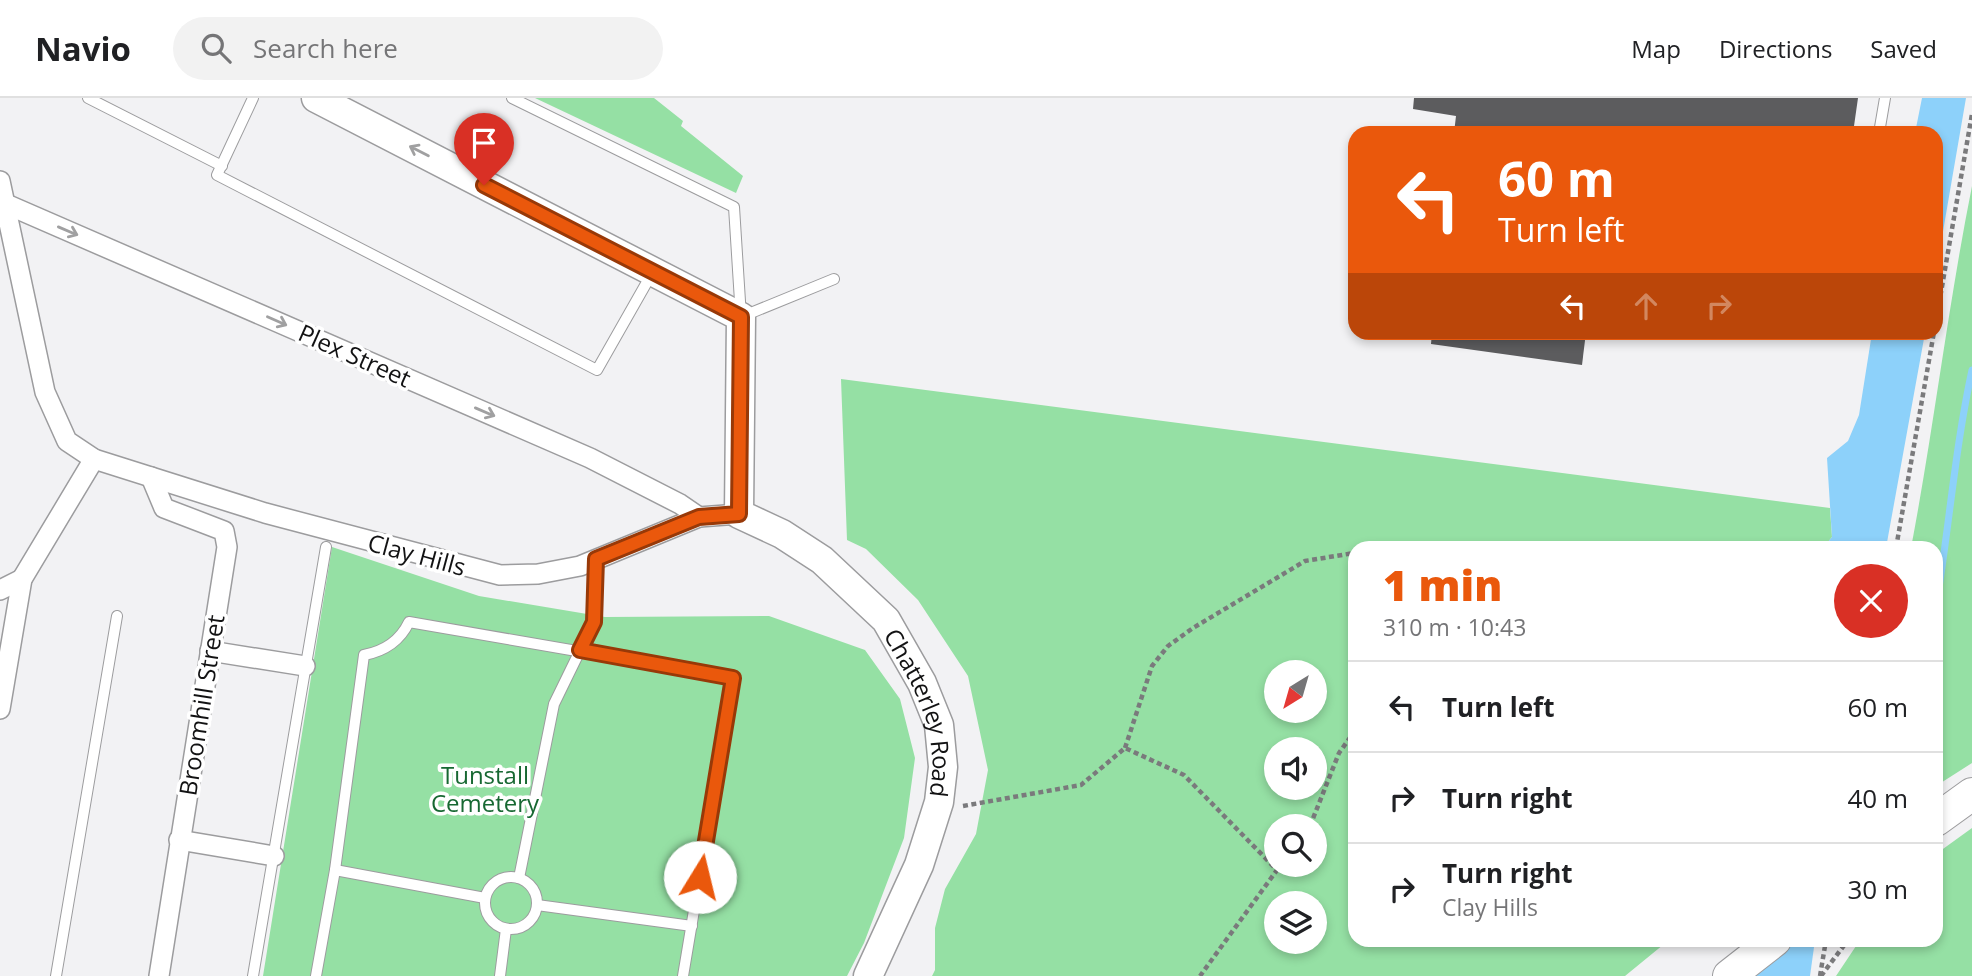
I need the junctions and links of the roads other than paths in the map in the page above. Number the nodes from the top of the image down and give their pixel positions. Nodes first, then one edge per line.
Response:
1 (88, 98) edge
2 (253, 98) edge
3 (316, 98) edge
4 (512, 98) edge
5 (1885, 98) edge
6 (1879, 126) edge
7 (222, 166) junction
8 (0, 181) edge
9 (6, 204) junction
10 (653, 271) junction
11 (834, 279) dead end
12 (741, 317) junction
13 (94, 459) junction
14 (150, 477) junction
15 (739, 514) junction
16 (699, 517) junction
17 (326, 547) dead end
18 (596, 559) junction
19 (22, 579) junction
20 (0, 590) edge
21 (117, 616) dead end
22 (580, 650) junction
23 (210, 651) junction
24 (305, 666) junction
25 (0, 709) edge
26 (1972, 794) edge
27 (1943, 815) edge
28 (179, 840) junction
29 (274, 856) junction
30 (335, 870) junction
31 (519, 878) junction
32 (485, 898) junction
33 (537, 905) junction
34 (692, 926) junction
35 (506, 929) junction
36 (1765, 947) edge
37 (1734, 972) edge
38 (56, 976) edge
39 (159, 976) edge
40 (253, 976) edge
41 (316, 976) edge
42 (500, 976) edge
43 (683, 976) edge
44 (868, 976) edge

1 - 7 lane
2 - 7 lane
10 -> 3 street
4 - 12 lane
5 - 6 lane
7 - 10 lane
8 - 9 street, Clay Hills
9 - 13 street, Clay Hills
9 -> 16 street, Plex Street
10 - 12 street
11 - 12 lane
12 - 15 street
13 - 14 street, Clay Hills
13 - 19 street
14 - 18 street, Clay Hills
14 - 23 street, Broomhill Street
15 - 16 street, Clay Hills
15 - 44 street, Chatterley Road
16 - 18 street, Clay Hills
17 - 24 lane
18 - 22 lane
19 - 20 street
19 - 25 street
21 - 38 lane
22 - 30 lane
22 - 31 lane
22 - 34 lane
23 - 24 street
23 - 28 street, Broomhill Street
24 - 29 lane
26 - 27 main road
28 - 29 street
28 - 39 street, Broomhill Street
29 - 40 lane
30 - 32 lane
30 - 41 lane
31 - 32 lane
31 - 33 lane
32 - 35 lane
33 - 34 lane
33 - 35 lane
34 - 43 lane
35 - 42 lane
36 - 37 main road

